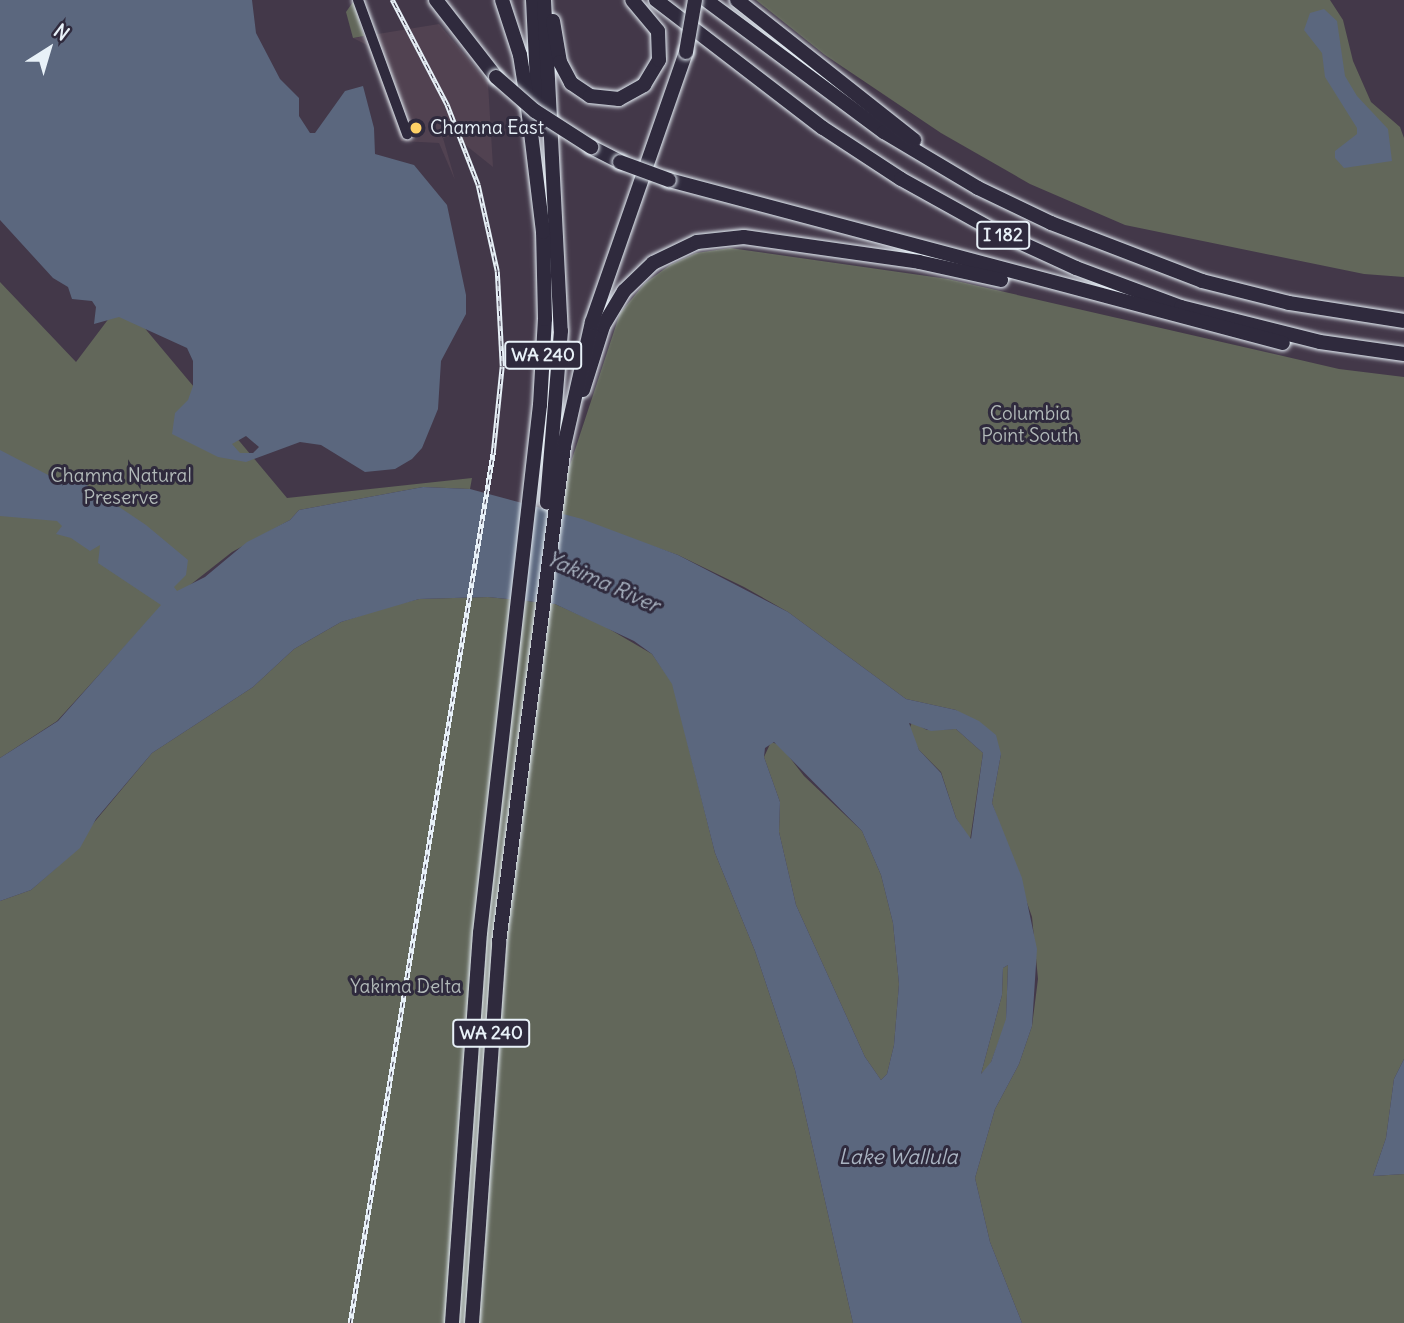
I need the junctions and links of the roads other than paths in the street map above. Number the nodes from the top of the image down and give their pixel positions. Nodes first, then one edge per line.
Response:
1 (358, 0) edge
2 (436, 0) edge
3 (502, 0) edge
4 (533, 0) edge
5 (544, 0) edge
6 (551, 0) edge
7 (632, 0) edge
8 (656, 0) edge
9 (695, 0) edge
10 (706, 0) edge
11 (737, 0) edge
12 (407, 134) dead end
13 (1037, 216) junction
14 (543, 232) junction
15 (1132, 307) junction
16 (1404, 321) edge
17 (1404, 354) edge
18 (1404, 361) edge
19 (562, 465) junction
20 (555, 480) junction
21 (452, 1323) edge
22 (472, 1323) edge

1 - 12 street
2 - 15 highway, bridge
3 - 14 highway, WA 240
4 - 14 highway
5 - 20 highway
6 - 7 highway
8 - 17 highway, I 182
9 - 19 highway, WA 240, bridge
10 - 13 highway, I 182
11 - 13 highway
13 - 16 highway, I 182
14 - 21 highway, WA 240
15 - 18 highway
15 - 19 highway
19 - 20 highway, WA 240
20 - 22 highway, WA 240

